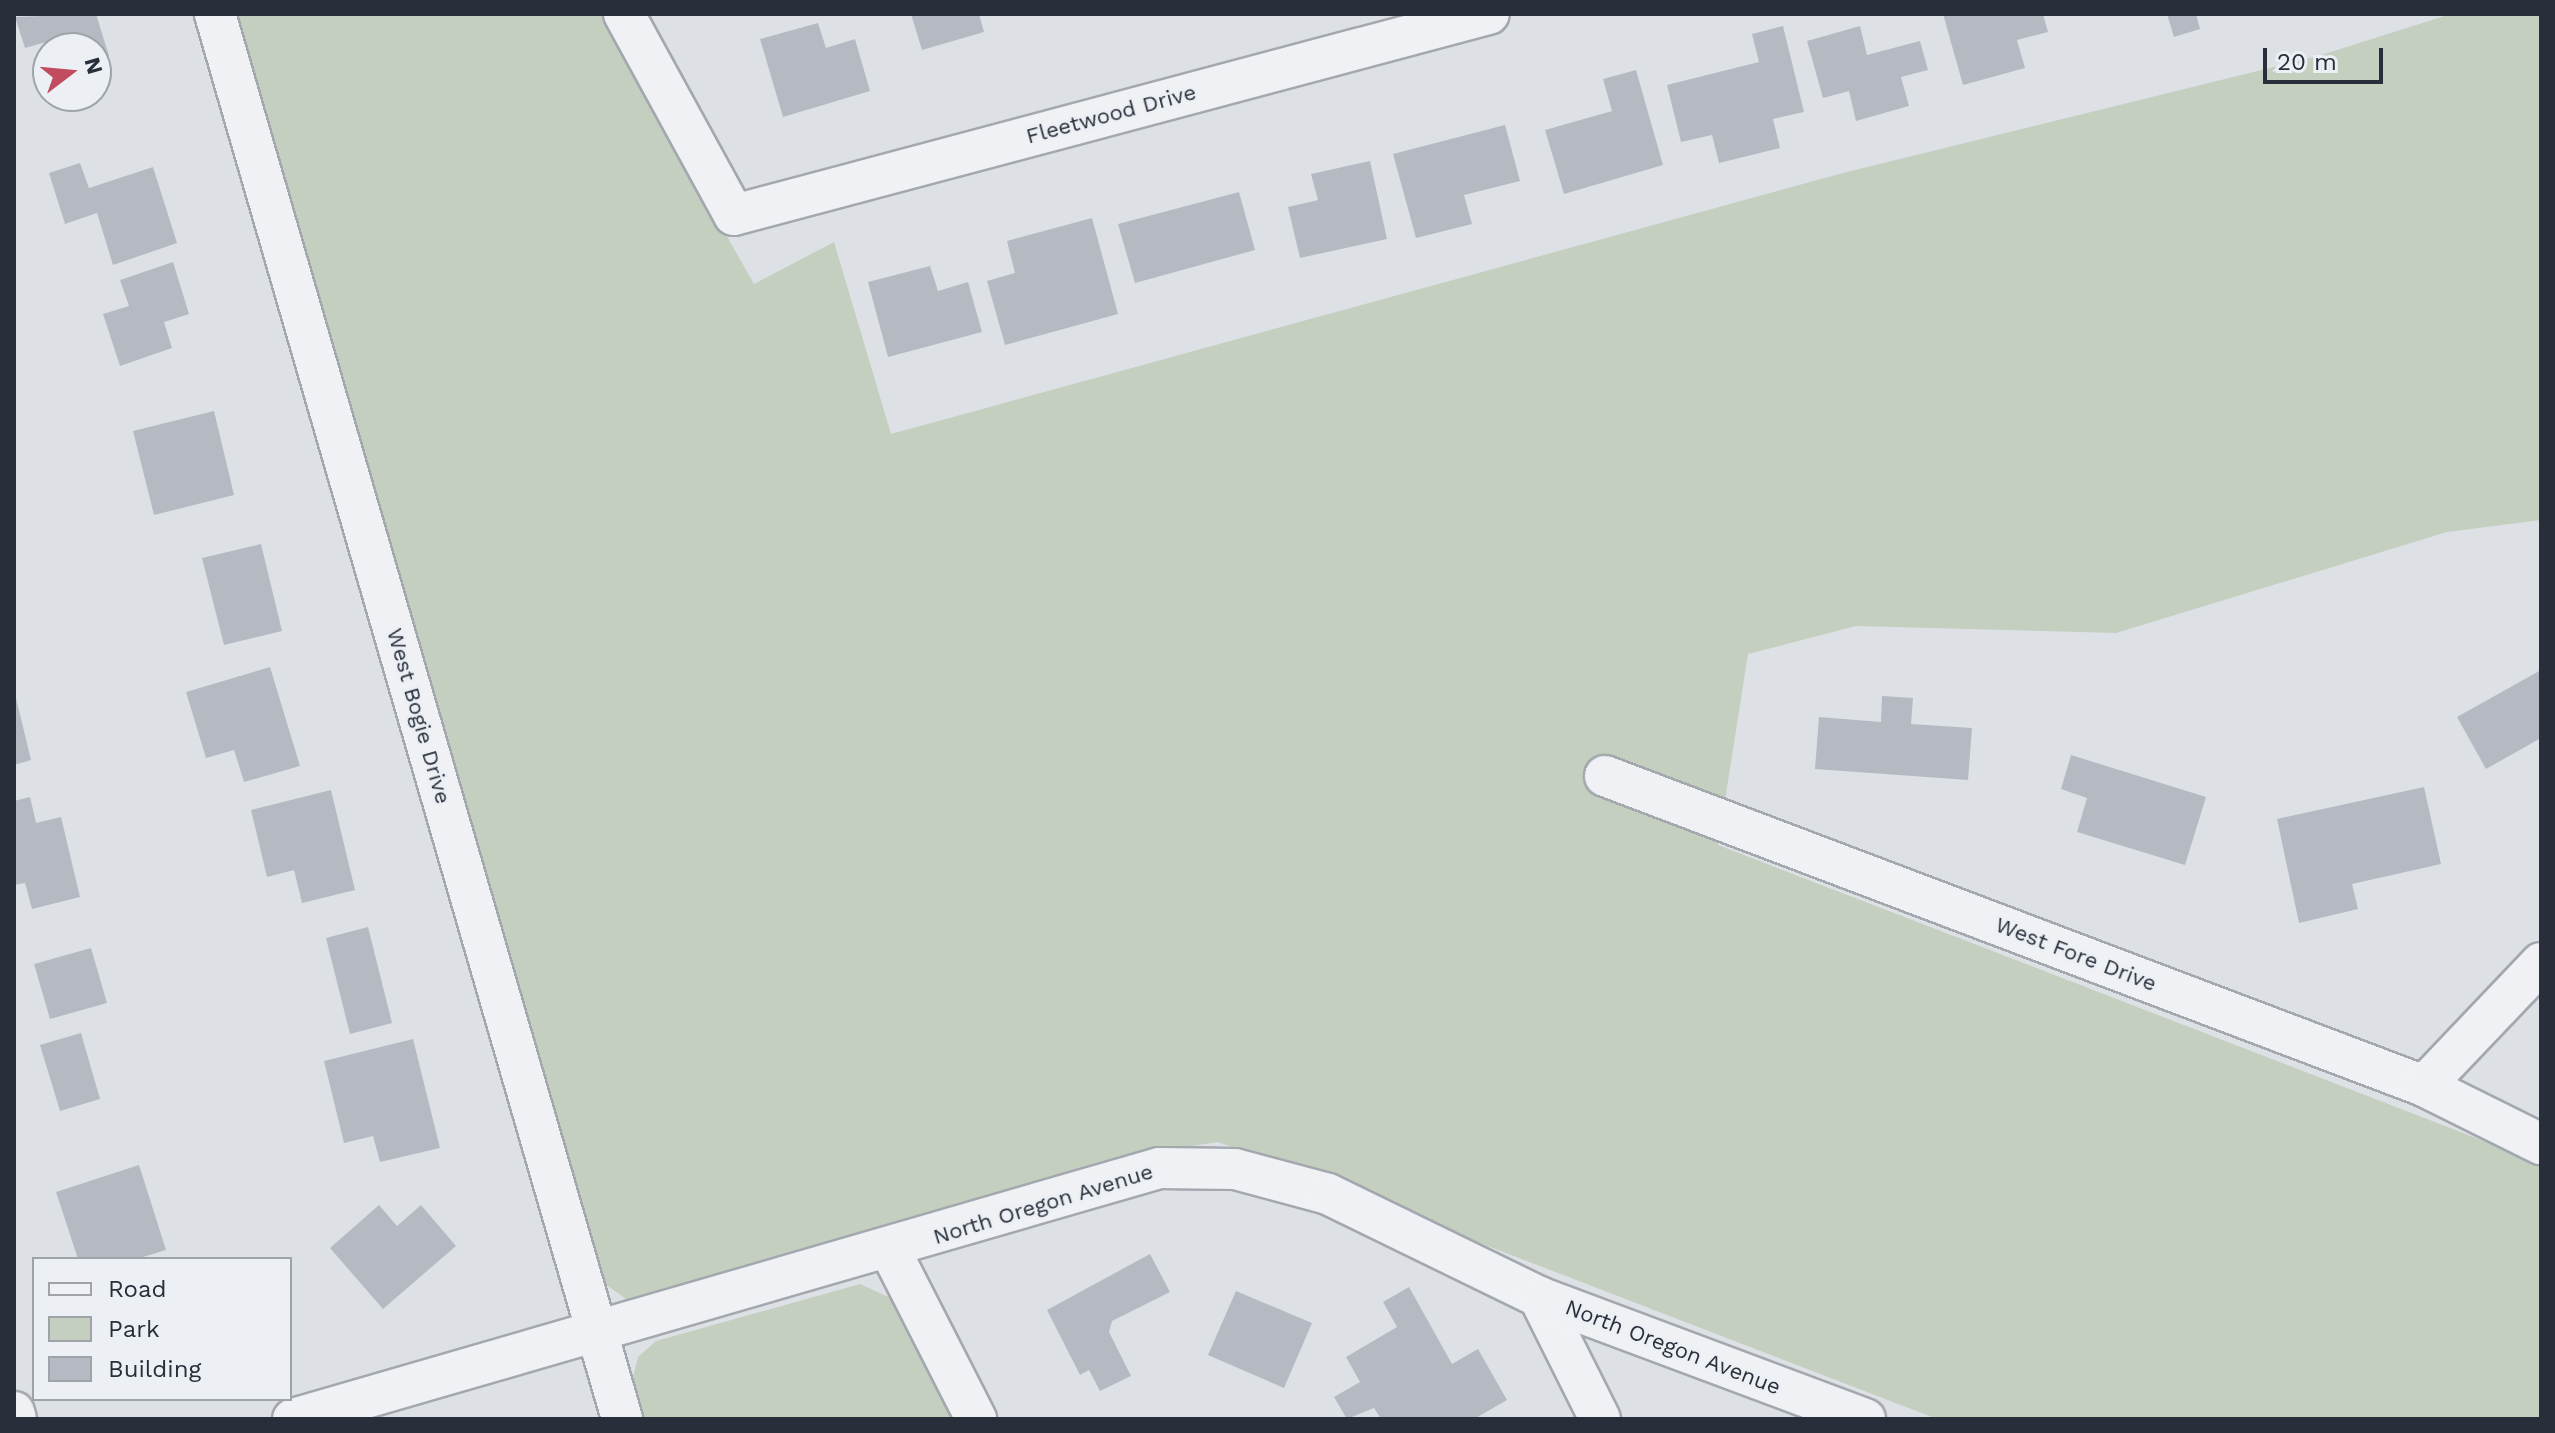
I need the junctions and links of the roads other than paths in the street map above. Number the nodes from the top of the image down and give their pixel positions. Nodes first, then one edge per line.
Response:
1 (215, 14) edge
2 (624, 14) edge
3 (1489, 14) edge
4 (1605, 776) dead end
5 (2541, 963) edge
6 (2424, 1086) junction
7 (2541, 1144) edge
8 (890, 1250) junction
9 (1539, 1297) junction
10 (598, 1335) junction
11 (14, 1412) edge
12 (16, 1419) edge
13 (293, 1419) edge
14 (622, 1419) edge
15 (976, 1419) edge
16 (1600, 1419) edge
17 (1865, 1419) edge

1 - 10 street, West Bogie Drive
2 - 3 street, Fleetwood Drive
4 - 6 street, West Fore Drive
5 - 6 street
6 - 7 street, West Fore Drive
8 - 9 street, North Oregon Avenue
8 - 10 street, North Oregon Avenue
8 - 15 street
9 - 16 street
9 - 17 street, North Oregon Avenue
10 - 13 street, North Oregon Avenue
10 - 14 street, West Bogie Drive
11 - 12 street

